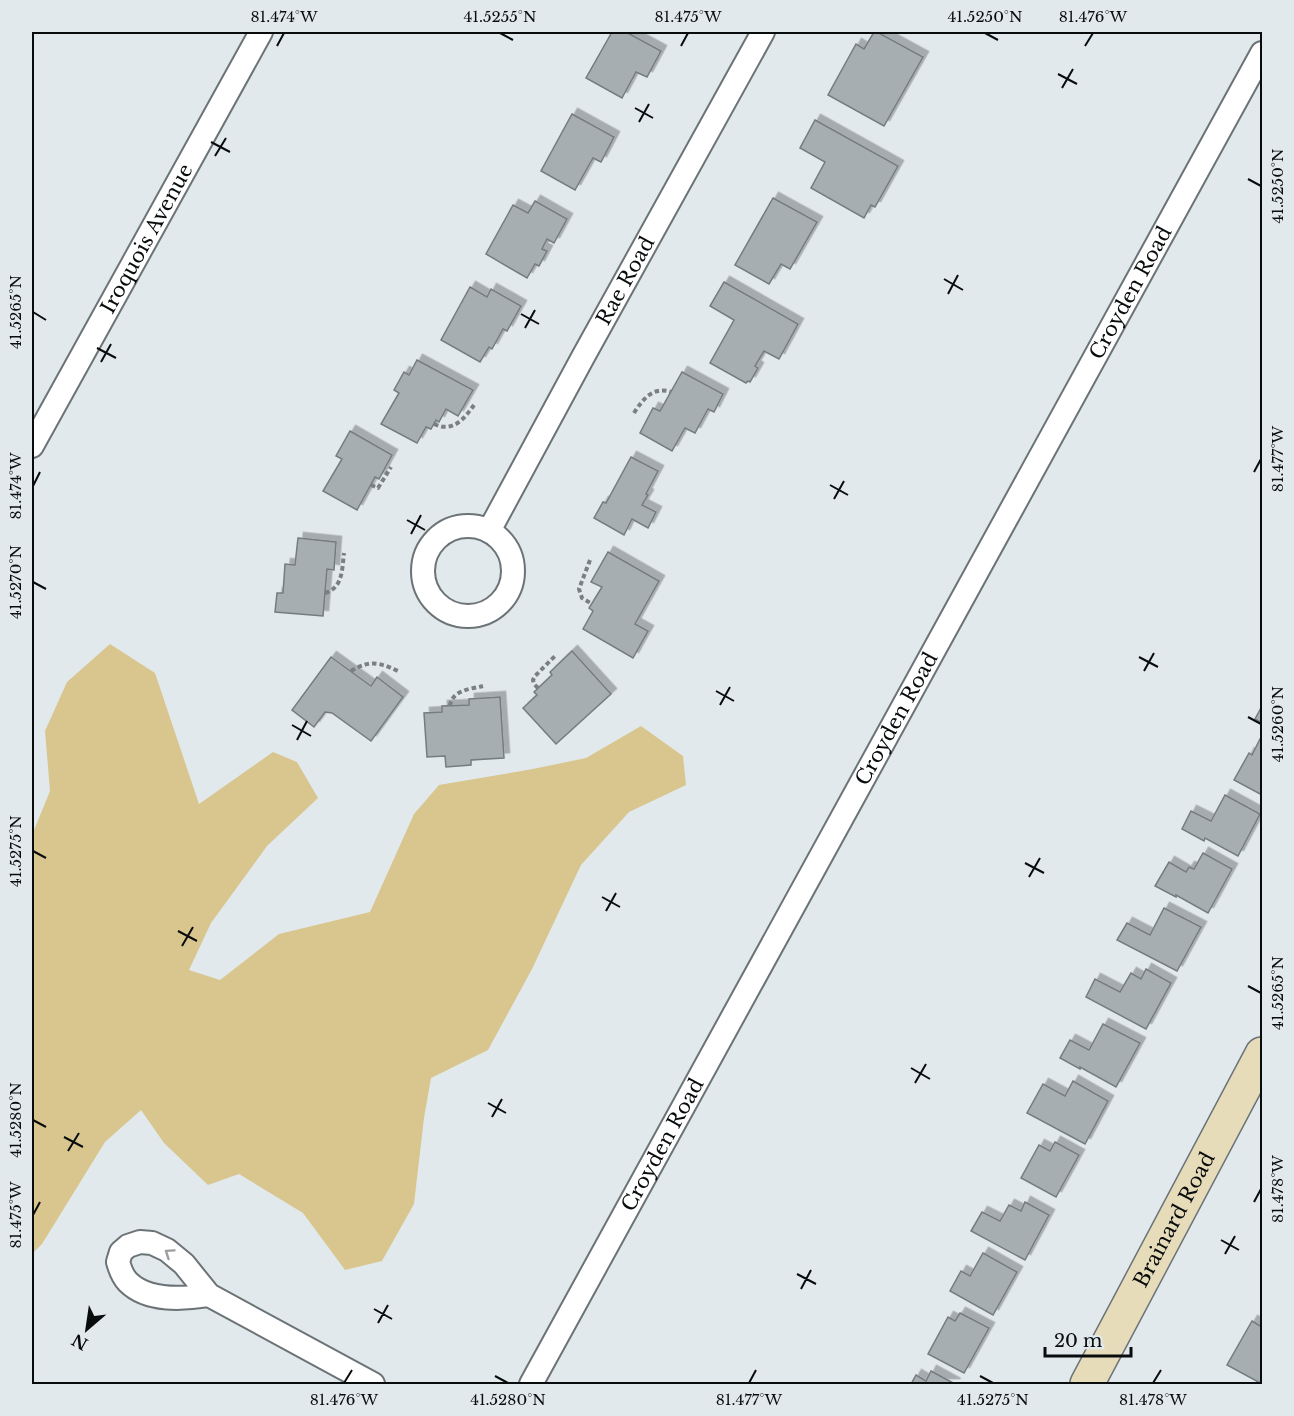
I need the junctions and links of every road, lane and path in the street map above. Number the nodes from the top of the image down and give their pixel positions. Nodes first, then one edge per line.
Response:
1 (261, 32) edge
2 (763, 32) edge
3 (1263, 52) edge
4 (671, 392) dead end
5 (474, 405) dead end
6 (634, 413) dead end
7 (434, 424) dead end
8 (32, 446) edge
9 (391, 467) dead end
10 (371, 485) dead end
11 (489, 531) junction
12 (344, 553) dead end
13 (590, 560) dead end
14 (325, 593) dead end
15 (592, 604) dead end
16 (555, 656) dead end
17 (351, 671) dead end
18 (398, 671) dead end
19 (483, 687) dead end
20 (538, 688) dead end
21 (450, 706) dead end
22 (1263, 1054) edge
23 (209, 1295) dead end
24 (373, 1384) edge
25 (531, 1384) edge
26 (1087, 1384) edge

1 - 8 street, Iroquois Avenue
2 - 11 street, Rae Road
3 - 25 street, Croyden Road
4 - 6 path
5 - 7 path
9 - 10 path
11 - 11 street
12 - 14 path
13 - 15 path
16 - 20 path
17 - 18 path
19 - 21 path
22 - 26 street, Brainard Road
23 - 24 street

